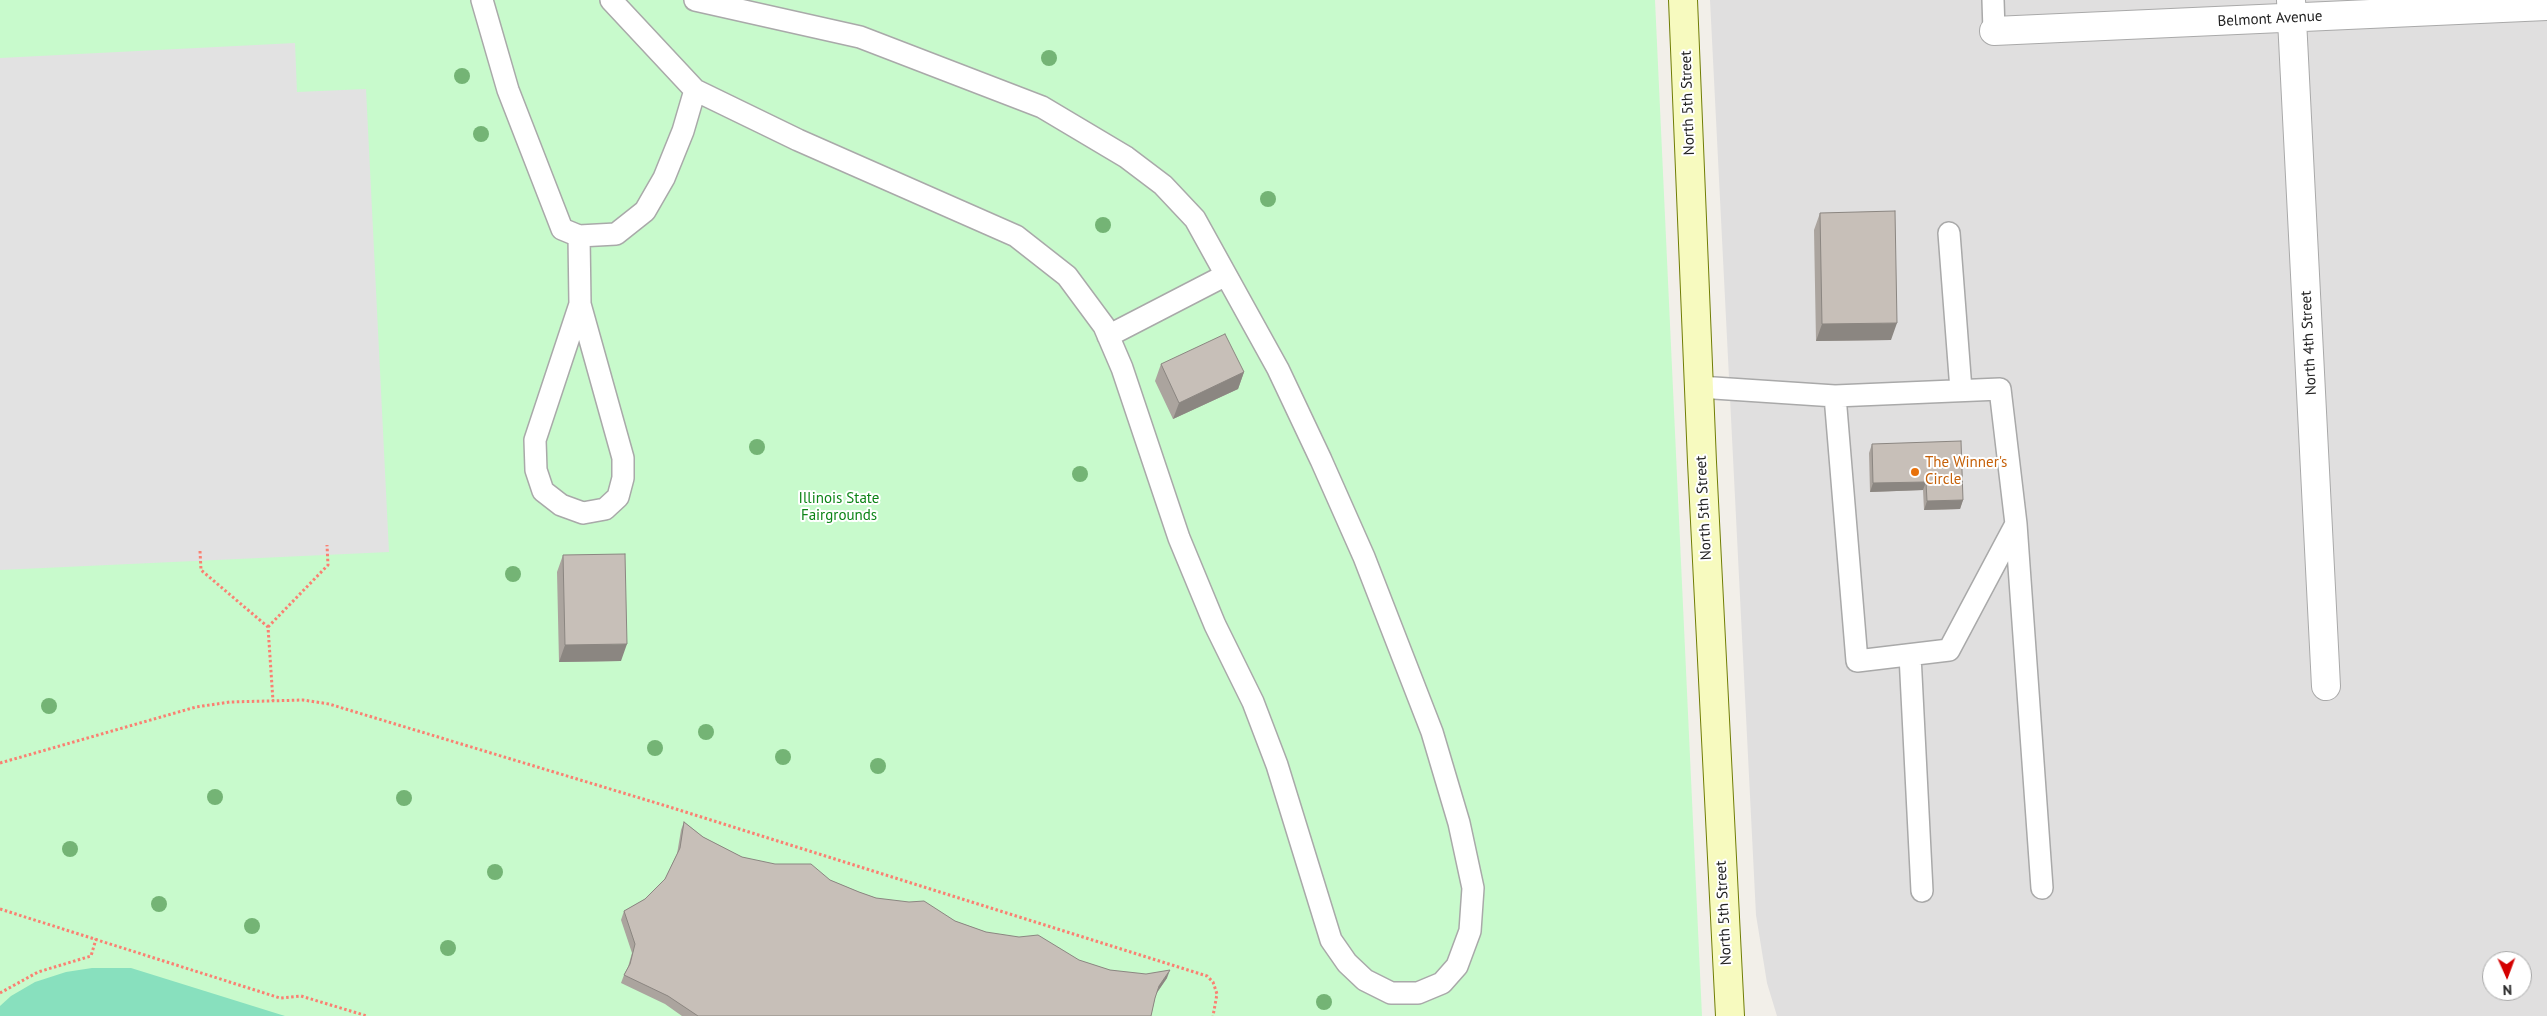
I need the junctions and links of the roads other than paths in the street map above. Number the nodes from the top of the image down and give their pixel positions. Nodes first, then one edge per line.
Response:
1 (482, 0) edge
2 (611, 0) edge
3 (695, 0) edge
4 (1683, 0) edge
5 (1993, 0) edge
6 (2547, 6) edge
7 (2291, 9) edge
8 (1994, 31) joint
9 (695, 90) junction
10 (1949, 233) dead end
11 (579, 236) junction
12 (1226, 275) junction
13 (580, 304) junction
14 (1108, 336) junction
15 (1699, 387) junction
16 (1961, 390) junction
17 (1836, 396) junction
18 (2016, 524) junction
19 (1910, 655) junction
20 (2326, 686) dead end
21 (2042, 888) dead end
22 (1922, 890) dead end
23 (1730, 1016) edge

1 - 11 lane
2 - 9 lane
3 - 12 lane
4 - 15 main road, North 5th Street
5 - 8 lane
6 - 7 street, Belmont Avenue
7 - 8 street, Belmont Avenue
7 - 20 street, North 4th Street
9 - 11 lane
9 - 14 lane
10 - 16 lane
11 - 13 lane
12 - 14 lane
12 - 14 lane
13 - 13 lane
15 - 17 lane
15 - 23 main road, North 5th Street
16 - 17 lane
16 - 18 lane
17 - 19 lane
18 - 19 lane
18 - 21 lane
19 - 22 lane

